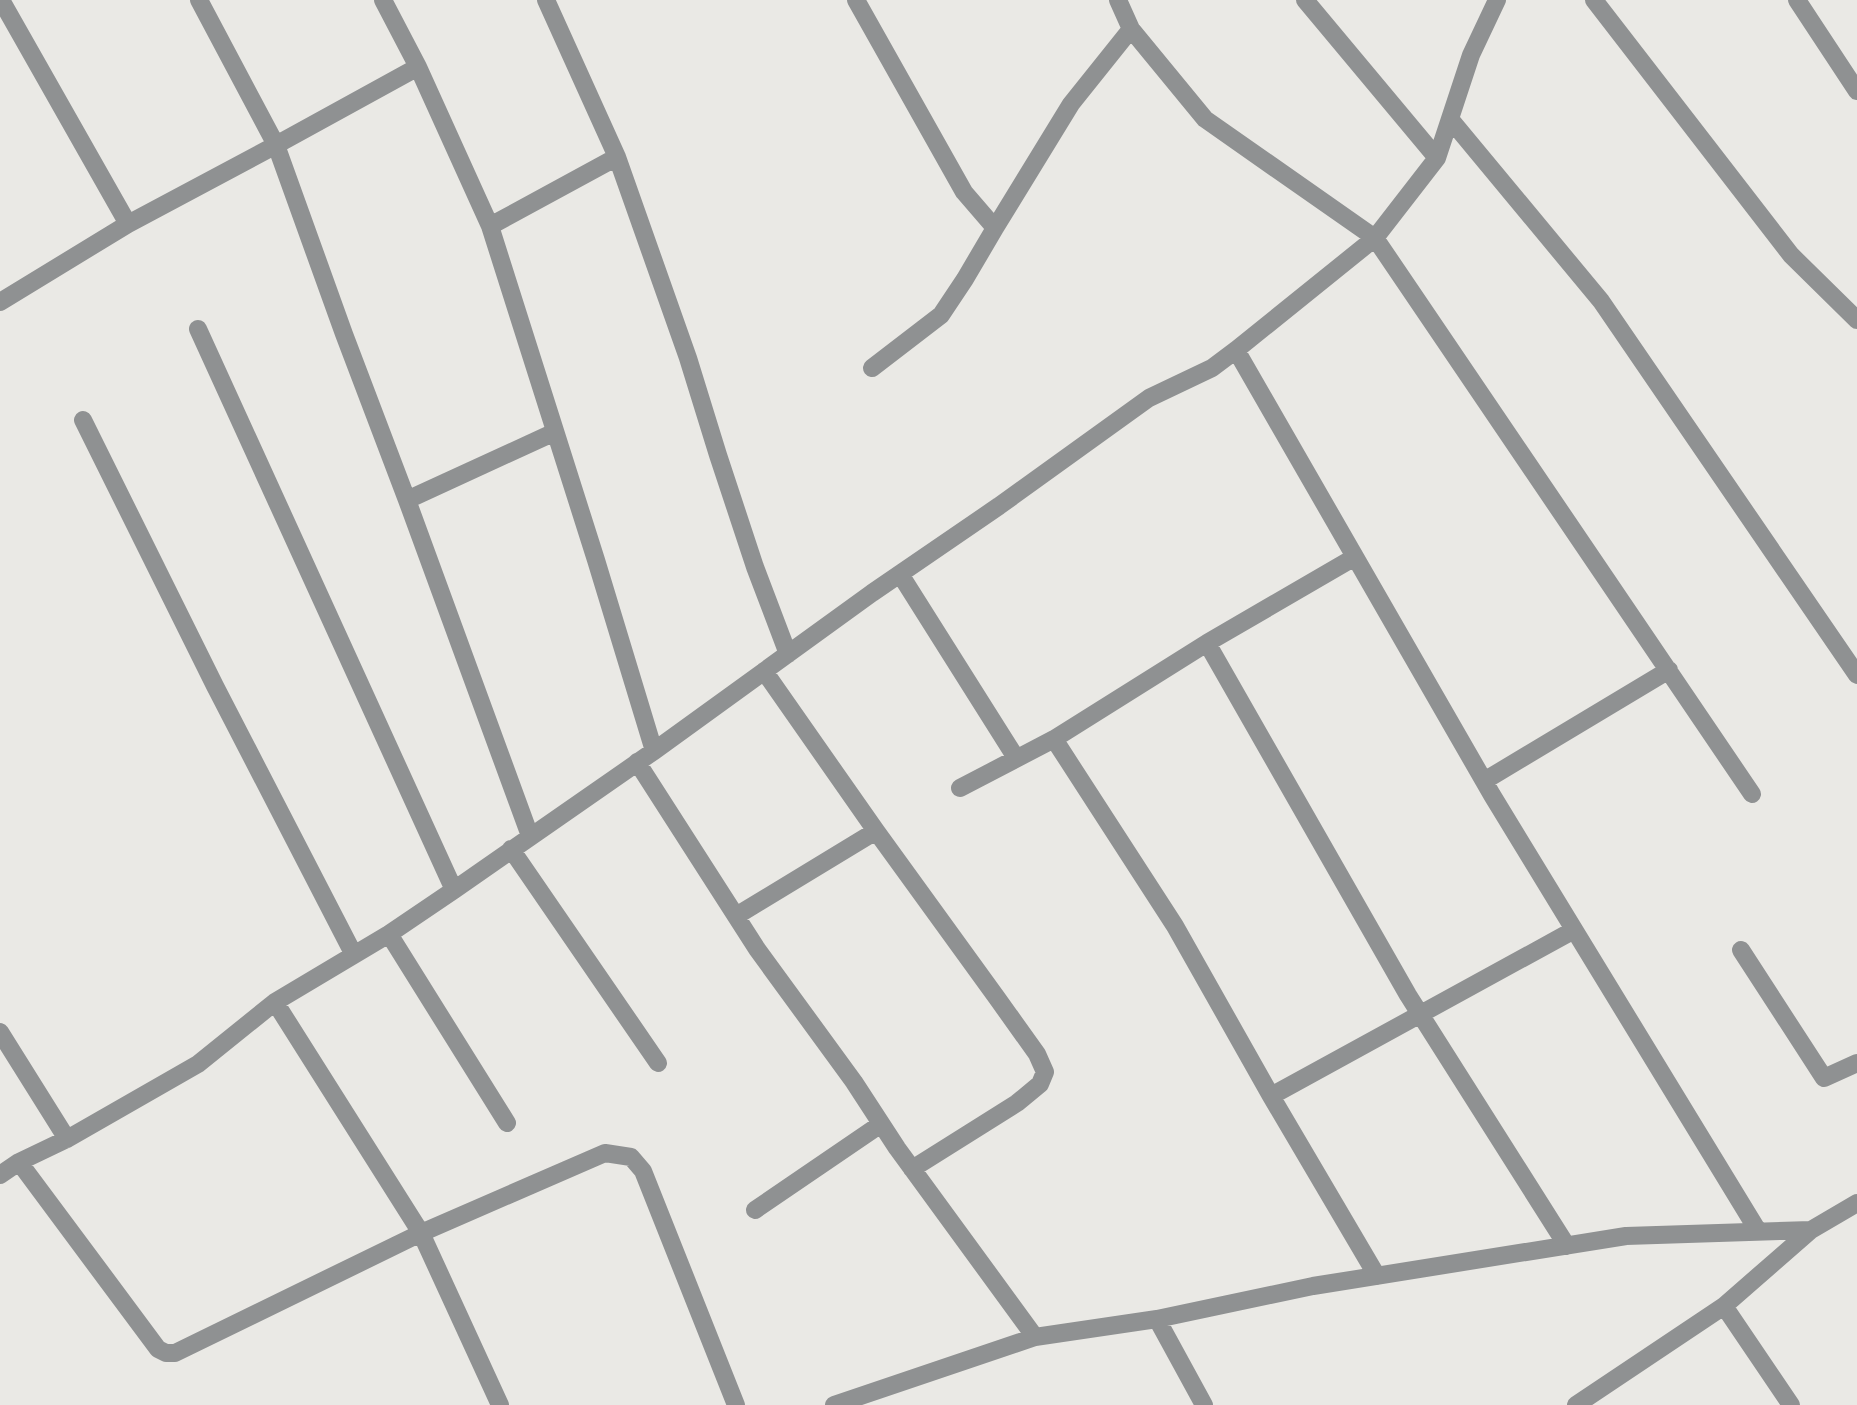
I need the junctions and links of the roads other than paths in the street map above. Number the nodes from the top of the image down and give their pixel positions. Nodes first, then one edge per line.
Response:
1 (1, 0) edge
2 (199, 0) edge
3 (383, 0) edge
4 (546, 0) edge
5 (856, 0) edge
6 (1118, 0) edge
7 (1305, 0) edge
8 (1594, 0) edge
9 (1797, 0) edge
10 (1490, 4) edge
11 (1131, 29) junction
12 (418, 67) junction
13 (1857, 91) edge
14 (1450, 119) junction
15 (276, 145) junction
16 (617, 157) junction
17 (1437, 158) junction
18 (128, 224) junction
19 (490, 226) junction
20 (995, 228) junction
21 (1375, 238) junction
22 (0, 302) edge
23 (1857, 320) edge
24 (198, 329) dead end
25 (1236, 351) junction
26 (872, 368) dead end
27 (83, 420) dead end
28 (555, 432) junction
29 (408, 499) junction
30 (1355, 557) junction
31 (900, 574) junction
32 (1207, 643) junction
33 (788, 654) junction
34 (1669, 670) junction
35 (764, 671) junction
36 (1857, 675) edge
37 (1054, 738) junction
38 (654, 751) junction
39 (1016, 758) junction
40 (637, 762) junction
41 (1484, 780) junction
42 (960, 788) dead end
43 (1752, 794) dead end
44 (876, 831) junction
45 (530, 836) junction
46 (511, 849) junction
47 (454, 890) junction
48 (736, 916) junction
49 (1574, 930) junction
50 (389, 934) junction
51 (1741, 950) dead end
52 (354, 955) junction
53 (275, 1002) junction
54 (1420, 1014) junction
55 (0, 1032) edge
56 (658, 1063) dead end
57 (1857, 1063) edge
58 (1271, 1096) junction
59 (507, 1123) dead end
60 (881, 1124) junction
61 (67, 1139) junction
62 (19, 1163) junction
63 (912, 1169) junction
64 (0, 1175) edge
65 (1857, 1203) edge
66 (755, 1210) dead end
67 (1811, 1230) junction
68 (1758, 1231) junction
69 (421, 1233) junction
70 (1567, 1245) junction
71 (1377, 1276) junction
72 (1724, 1307) junction
73 (1157, 1319) junction
74 (1035, 1337) junction
75 (500, 1405) edge
76 (736, 1405) edge
77 (834, 1405) edge
78 (1205, 1405) edge
79 (1576, 1405) edge
80 (1791, 1405) edge

1 - 18 street
2 - 15 street
3 - 12 street
4 - 16 street
5 - 20 street
6 - 11 street
7 - 17 street
8 - 23 street
9 - 13 street
10 - 14 street
11 - 20 street
11 - 21 street
12 - 15 street
12 - 19 street
14 - 17 street
14 - 36 street
15 - 18 street
15 - 29 street
16 - 19 street
16 - 33 street
17 - 21 street
18 - 22 street
19 - 28 street
20 - 26 street
21 - 25 street
21 - 34 street
24 - 47 street
25 - 30 street
25 - 31 street
27 - 52 street
28 - 29 street
28 - 38 street
29 - 45 street
30 - 32 street
30 - 41 street
31 - 33 street
31 - 39 street
32 - 37 street
32 - 54 street
33 - 35 street
34 - 41 street
34 - 43 street
35 - 38 street
35 - 44 street
37 - 39 street
37 - 58 street
38 - 40 street
39 - 42 street
40 - 45 street
40 - 48 street
41 - 49 street
44 - 48 street
44 - 63 street
45 - 46 street
46 - 47 street
46 - 56 street
47 - 50 street
48 - 60 street
49 - 54 street
49 - 68 street
50 - 52 street
50 - 59 street
51 - 57 street
52 - 53 street
53 - 61 street
53 - 69 street
54 - 58 street
54 - 70 street
55 - 61 street
58 - 71 street
60 - 63 street
60 - 66 street
61 - 62 street
62 - 64 street
62 - 69 street
63 - 74 street
65 - 67 street
67 - 68 street
67 - 72 street
68 - 70 street
69 - 75 street
69 - 76 street
70 - 71 street
71 - 73 street
72 - 79 street
72 - 80 street
73 - 74 street
73 - 78 street
74 - 77 street

